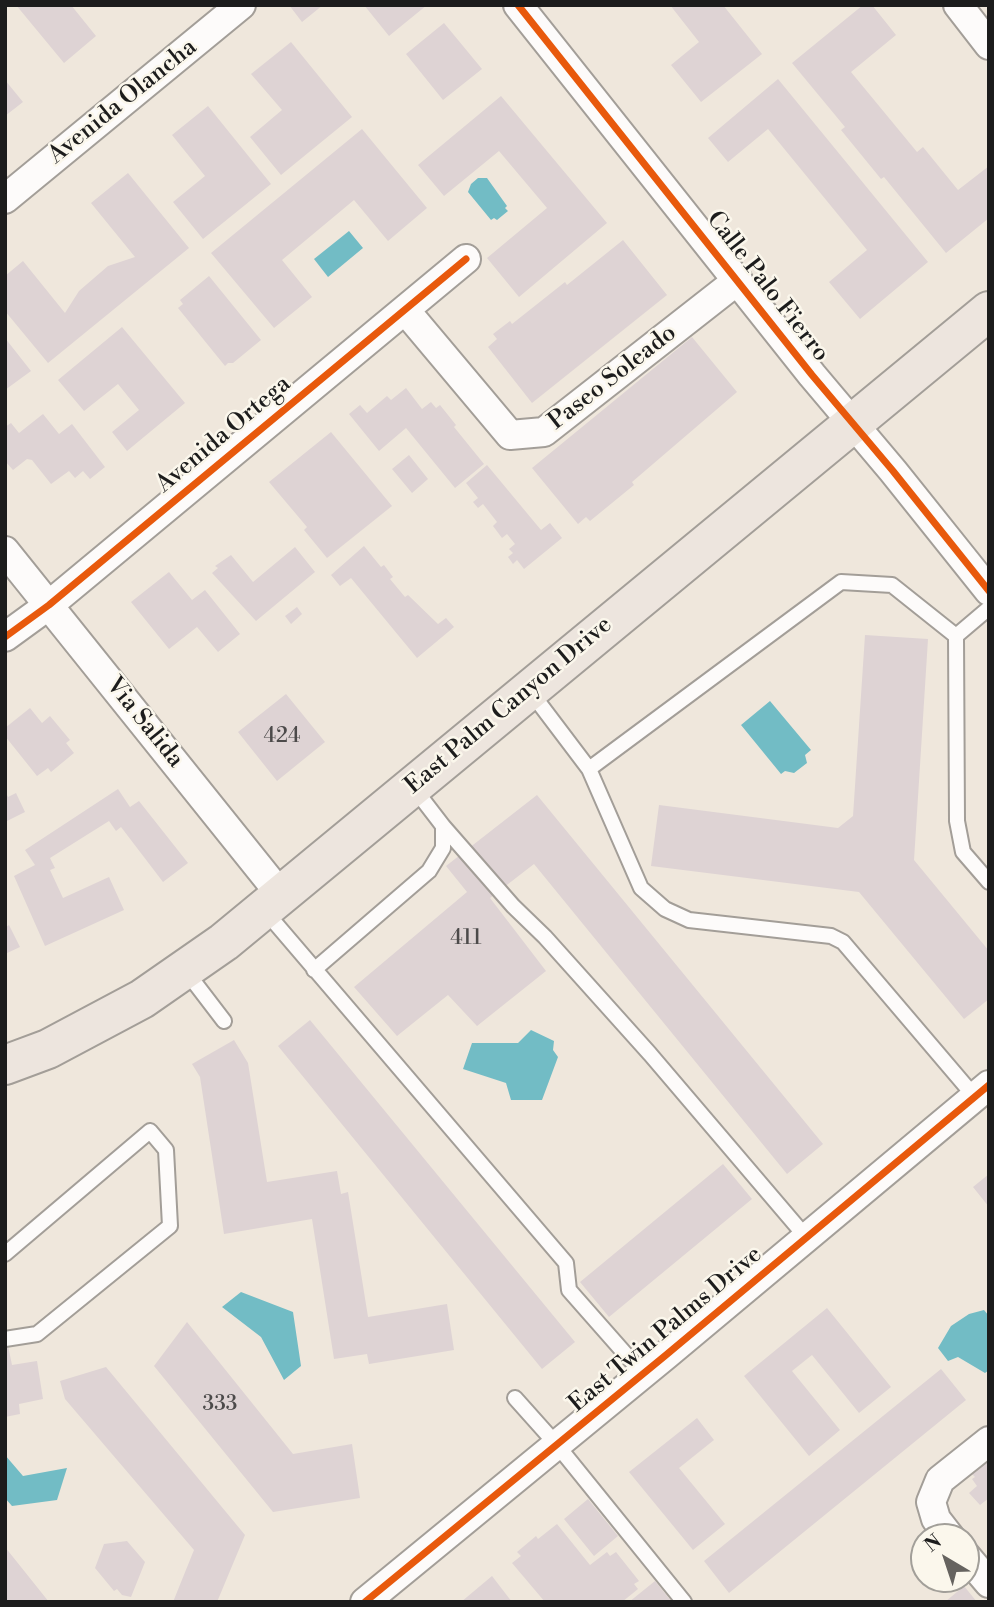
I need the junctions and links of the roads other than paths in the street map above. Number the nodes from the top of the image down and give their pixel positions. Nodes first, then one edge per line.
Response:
1 (241, 5) edge
2 (518, 5) edge
3 (958, 5) edge
4 (989, 45) edge
5 (5, 199) edge
6 (466, 259) dead end
7 (738, 280) junction
8 (405, 310) junction
9 (989, 311) edge
10 (852, 423) junction
11 (5, 551) edge
12 (989, 591) edge
13 (49, 605) junction
14 (989, 608) edge
15 (956, 636) junction
16 (5, 637) edge
17 (529, 690) junction
18 (589, 769) junction
19 (413, 787) junction
20 (443, 826) junction
21 (989, 882) edge
22 (273, 902) junction
23 (185, 970) junction
24 (314, 970) junction
25 (224, 1021) dead end
26 (5, 1065) edge
27 (982, 1091) edge
28 (806, 1237) junction
29 (5, 1254) edge
30 (5, 1339) edge
31 (643, 1374) junction
32 (515, 1398) dead end
33 (989, 1441) edge
34 (556, 1445) junction
35 (938, 1523) edge
36 (365, 1602) edge
37 (684, 1602) edge

1 - 5 street, Avenida Olancha
2 - 7 street, Calle Palo Fierro
3 - 4 street
6 - 8 street, Avenida Ortega
7 - 8 street, Paseo Soleado
7 - 10 street, Calle Palo Fierro
8 - 13 street, Avenida Ortega
9 - 10 main road, East Palm Canyon Drive
10 - 12 street, Calle Palo Fierro
10 - 17 main road, East Palm Canyon Drive
11 - 13 street, Via Salida
13 - 16 street, Avenida Ortega
13 - 22 street, Via Salida
14 - 15 lane
15 - 18 lane
15 - 21 lane
17 - 18 lane
17 - 19 main road, East Palm Canyon Drive
18 - 27 lane
19 - 20 lane
19 - 22 main road, East Palm Canyon Drive
20 - 24 lane
20 - 28 lane
22 - 23 main road, East Palm Canyon Drive
22 - 24 lane
23 - 25 lane
23 - 26 main road, East Palm Canyon Drive
24 - 31 lane
27 - 28 street, East Twin Palms Drive
28 - 31 street, East Twin Palms Drive
29 - 30 lane
31 - 34 street, East Twin Palms Drive
32 - 34 lane
33 - 35 street
34 - 36 street, East Twin Palms Drive
34 - 37 lane

